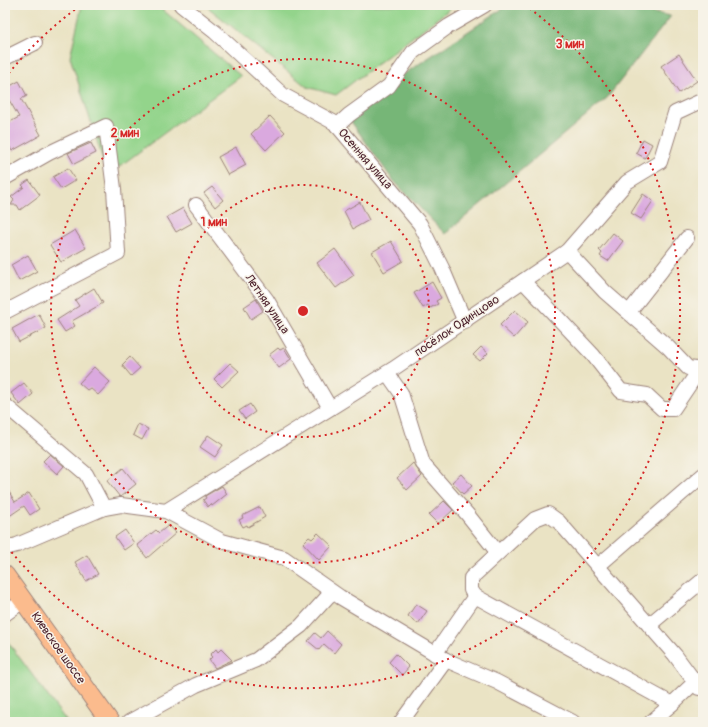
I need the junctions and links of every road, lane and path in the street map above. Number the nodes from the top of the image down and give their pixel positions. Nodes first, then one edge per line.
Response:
1 (181, 5) edge
2 (485, 5) edge
3 (35, 42) dead end
4 (5, 58) edge
5 (703, 100) edge
6 (337, 126) junction
7 (5, 178) edge
8 (196, 205) dead end
9 (688, 238) dead end
10 (567, 251) junction
11 (523, 281) junction
12 (5, 312) edge
13 (629, 312) junction
14 (465, 322) junction
15 (701, 370) edge
16 (387, 373) junction
17 (5, 405) edge
18 (330, 408) junction
19 (703, 475) edge
20 (104, 508) junction
21 (166, 511) junction
22 (5, 548) edge
23 (498, 554) junction
24 (598, 566) junction
25 (5, 575) edge
26 (703, 580) edge
27 (332, 592) junction
28 (475, 596) junction
29 (24, 600) junction
30 (5, 614) edge
31 (649, 625) junction
32 (441, 657) junction
33 (700, 687) edge
34 (672, 704) junction
35 (110, 722) edge
36 (129, 722) edge
37 (403, 722) edge
38 (573, 722) edge
39 (651, 722) edge

1 - 6 lane, Осенняя улица
2 - 6 lane
3 - 4 lane
5 - 10 lane, посёлок Одинцово
6 - 14 lane, Осенняя улица
7 - 12 lane
8 - 18 lane, Летняя улица
9 - 13 lane
10 - 11 lane, посёлок Одинцово
10 - 13 lane
11 - 14 lane, посёлок Одинцово
11 - 15 lane
13 - 15 lane
14 - 16 lane, посёлок Одинцово
16 - 18 lane, посёлок Одинцово
16 - 23 lane
17 - 20 lane
18 - 21 lane, посёлок Одинцово
19 - 24 lane
20 - 21 lane
20 - 22 lane
21 - 27 lane
23 - 24 lane
23 - 28 lane
24 - 31 lane
25 - 29 main road, Киевское шоссе
26 - 31 lane
27 - 32 lane
27 - 36 lane
28 - 32 lane
28 - 34 lane
29 - 30 lane
29 - 35 main road, Киевское шоссе
31 - 33 lane
32 - 37 lane
32 - 38 lane
33 - 34 lane
34 - 39 lane

